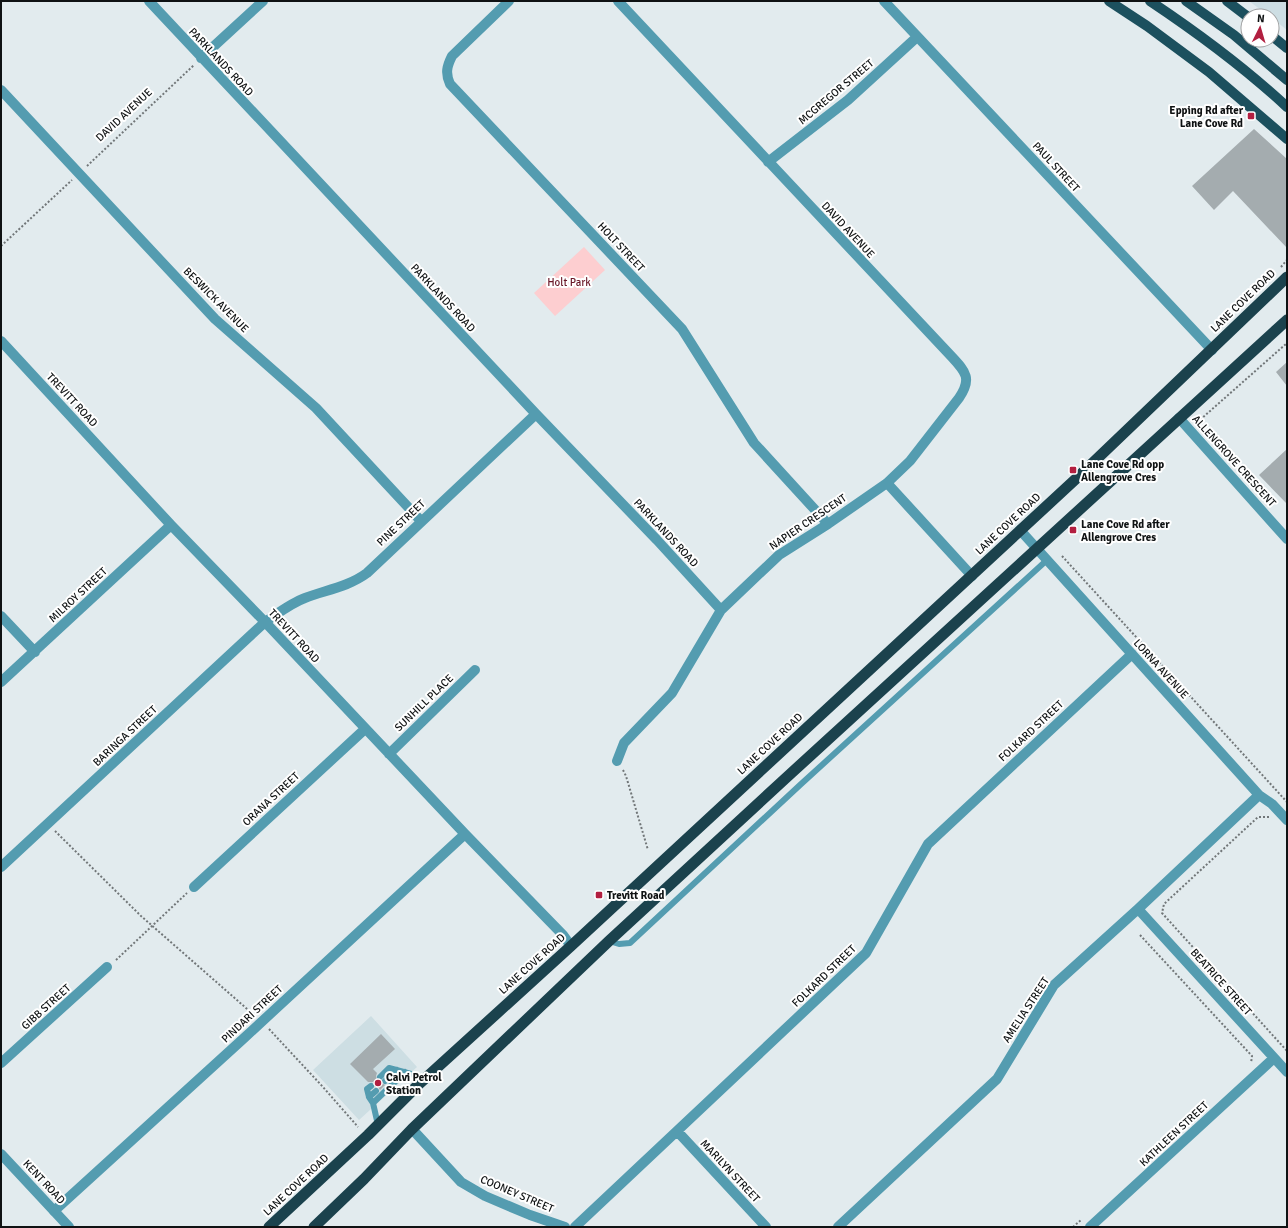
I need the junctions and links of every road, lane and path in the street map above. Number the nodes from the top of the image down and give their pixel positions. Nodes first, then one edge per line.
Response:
1 (148, 1) edge
2 (263, 1) edge
3 (509, 1) edge
4 (618, 1) edge
5 (884, 1) edge
6 (1110, 1) edge
7 (1150, 1) edge
8 (1186, 1) edge
9 (1227, 1) edge
10 (1240, 11) edge
11 (917, 37) junction
12 (202, 58) junction
13 (1287, 80) edge
14 (1, 90) edge
15 (1287, 107) edge
16 (1287, 139) edge
17 (768, 162) junction
18 (79, 173) junction
19 (1, 246) edge
20 (1287, 278) edge
21 (1287, 320) edge
22 (1, 341) edge
23 (1287, 343) edge
24 (1212, 350) junction
25 (536, 414) junction
26 (1179, 418) junction
27 (1191, 431) junction
28 (887, 483) junction
29 (421, 521) junction
30 (828, 524) junction
31 (171, 525) junction
32 (1020, 530) junction
33 (1287, 539) edge
34 (1037, 549) junction
35 (1062, 556) dead end
36 (1047, 560) junction
37 (972, 576) junction
38 (721, 610) junction
39 (1, 616) edge
40 (265, 622) junction
41 (35, 652) junction
42 (1132, 654) junction
43 (475, 670) dead end
44 (1, 682) edge
45 (365, 728) junction
46 (389, 754) junction
47 (617, 761) joint
48 (1259, 795) junction
49 (1287, 802) edge
50 (1287, 820) edge
51 (1273, 822) dead end
52 (48, 824) junction
53 (464, 834) junction
54 (648, 850) dead end
55 (1, 867) edge
56 (194, 887) joint
57 (1138, 909) junction
58 (152, 926) junction
59 (1140, 935) dead end
60 (609, 941) junction
61 (571, 946) junction
62 (107, 967) joint
63 (261, 1021) junction
64 (1287, 1051) edge
65 (1274, 1058) junction
66 (1, 1064) edge
67 (1251, 1068) dead end
68 (405, 1072) junction
69 (1287, 1072) edge
70 (426, 1078) junction
71 (383, 1079) dead end
72 (371, 1086) dead end
73 (376, 1091) dead end
74 (368, 1097) junction
75 (373, 1103) junction
76 (378, 1125) junction
77 (358, 1127) dead end
78 (412, 1129) junction
79 (677, 1131) junction
80 (1, 1154) edge
81 (54, 1211) junction
82 (275, 1225) edge
83 (69, 1227) edge
84 (314, 1227) edge
85 (565, 1227) edge
86 (574, 1227) edge
87 (766, 1227) edge
88 (838, 1227) edge
89 (1090, 1227) edge

1 - 12 street, PARKLANDS ROAD
2 - 12 street
3 - 30 street, HOLT STREET
4 - 17 street, DAVID AVENUE
5 - 11 street, PAUL STREET
6 - 16 main road
7 - 15 main road
8 - 13 main road
9 - 10 main road
11 - 17 street, MCGREGOR STREET
11 - 24 street, PAUL STREET
12 - 18 path, DAVID AVENUE
12 - 25 street, PARKLANDS ROAD
14 - 18 street, BESWICK AVENUE
17 - 28 street, DAVID AVENUE
18 - 19 path, DAVID AVENUE
18 - 29 street, BESWICK AVENUE
20 - 24 highway, LANE COVE ROAD
21 - 26 highway
22 - 31 street, TREVITT ROAD
23 - 27 path
24 - 32 highway, LANE COVE ROAD
25 - 29 street, PINE STREET
25 - 38 street, PARKLANDS ROAD
26 - 27 street, ALLENGROVE CRESCENT
26 - 34 highway
27 - 33 street, ALLENGROVE CRESCENT
28 - 30 street, NAPIER CRESCENT
28 - 37 street
29 - 40 street, PINE STREET
30 - 38 street, NAPIER CRESCENT
31 - 40 street, TREVITT ROAD
31 - 41 street, MILROY STREET
32 - 34 street, LORNA AVENUE
32 - 37 highway, LANE COVE ROAD
34 - 36 street, LORNA AVENUE
34 - 60 highway
35 - 49 path
36 - 42 street, LORNA AVENUE
36 - 60 lane
37 - 61 highway, LANE COVE ROAD
38 - 47 street, NAPIER CRESCENT
39 - 41 street
40 - 45 street, TREVITT ROAD
40 - 52 street, BARINGA STREET
41 - 44 street, MILROY STREET
42 - 48 street, LORNA AVENUE
42 - 79 street, FOLKARD STREET
43 - 46 street, SUNHILL PLACE
45 - 46 street, TREVITT ROAD
45 - 56 street, ORANA STREET
46 - 53 street, TREVITT ROAD
47 - 54 path
48 - 50 street, LORNA AVENUE
48 - 57 street, AMELIA STREET
51 - 64 path
52 - 55 street, BARINGA STREET
52 - 58 path
53 - 61 street, TREVITT ROAD
53 - 63 street, PINDARI STREET
56 - 58 path
57 - 65 street, BEATRICE STREET
57 - 88 street, AMELIA STREET
58 - 62 path
58 - 63 path
59 - 67 path
60 - 78 highway
61 - 70 highway, LANE COVE ROAD
62 - 66 street, GIBB STREET
63 - 77 path
63 - 81 street, PINDARI STREET
65 - 69 street, BEATRICE STREET
65 - 89 street, KATHLEEN STREET
68 - 70 lane
68 - 71 lane
68 - 75 lane
70 - 76 highway, LANE COVE ROAD
72 - 74 lane
73 - 74 lane
74 - 75 lane
75 - 76 lane
76 - 82 highway, LANE COVE ROAD
78 - 84 highway
78 - 85 street, COONEY STREET
79 - 86 street, FOLKARD STREET
79 - 87 street, MARILYN STREET
80 - 81 street, KENT ROAD
81 - 83 street, KENT ROAD

